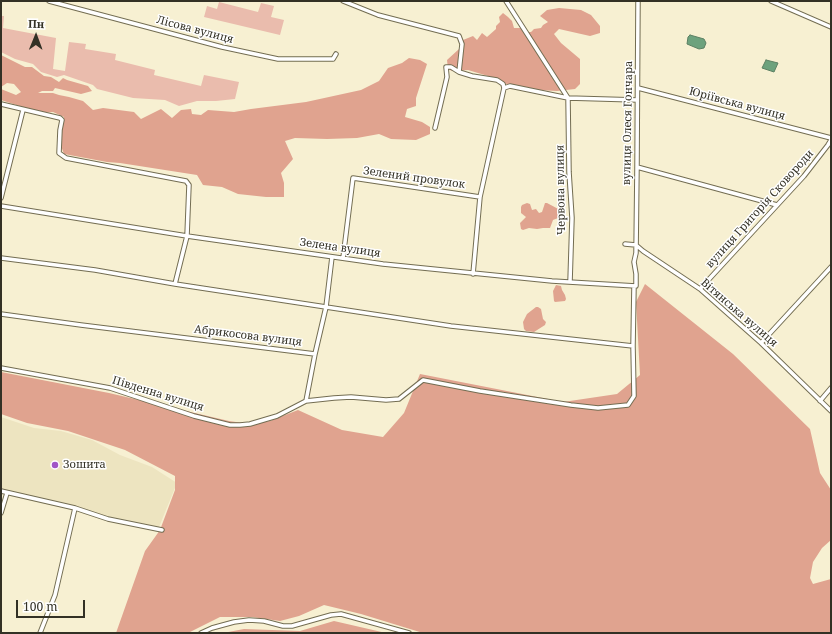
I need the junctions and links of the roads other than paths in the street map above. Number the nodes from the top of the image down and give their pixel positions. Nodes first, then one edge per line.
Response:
1 (49, 1) edge
2 (343, 1) edge
3 (506, 1) edge
4 (638, 1) edge
5 (770, 1) edge
6 (831, 27) edge
7 (336, 54) dead end
8 (459, 72) junction
9 (504, 88) junction
10 (638, 88) junction
11 (568, 98) junction
12 (637, 100) junction
13 (1, 104) edge
14 (23, 110) junction
15 (435, 128) dead end
16 (831, 139) edge
17 (637, 167) junction
18 (480, 197) junction
19 (1, 198) edge
20 (777, 205) junction
21 (1, 206) edge
22 (187, 236) junction
23 (625, 244) dead end
24 (636, 245) junction
25 (643, 251) junction
26 (636, 253) junction
27 (332, 256) junction
28 (1, 258) edge
29 (343, 258) junction
30 (831, 267) edge
31 (473, 274) junction
32 (570, 282) junction
33 (175, 284) junction
34 (634, 286) junction
35 (700, 290) junction
36 (326, 307) junction
37 (1, 314) edge
38 (761, 343) junction
39 (633, 346) junction
40 (315, 354) junction
41 (1, 368) edge
42 (831, 388) edge
43 (306, 401) junction
44 (820, 401) junction
45 (831, 411) edge
46 (1, 491) edge
47 (7, 493) junction
48 (75, 508) junction
49 (1, 513) edge
50 (162, 530) dead end
51 (40, 633) edge
52 (201, 633) edge
53 (409, 633) edge

1 - 7 street, Лісова вулиця
2 - 8 street
3 - 11 street
4 - 10 street, вулиця Олеся Гончара
5 - 6 street
8 - 9 street
8 - 15 street
9 - 11 street
9 - 18 street
10 - 12 street, вулиця Олеся Гончара
10 - 16 street, Юріївська вулиця
11 - 12 street
11 - 32 street, Червона вулиця
12 - 17 street, вулиця Олеся Гончара
13 - 14 street
14 - 19 street
14 - 22 street
16 - 20 street, вулиця Григорія Сковороди
17 - 20 street
17 - 24 street, вулиця Олеся Гончара
18 - 29 street, Зелений провулок
18 - 31 street
20 - 35 street, вулиця Григорія Сковороди
21 - 22 street, Зелена вулиця
22 - 27 street, Зелена вулиця
22 - 33 street
23 - 24 street
24 - 25 street, Вітянська вулиця
24 - 26 street
25 - 26 street
25 - 35 street, Вітянська вулиця
26 - 34 street
27 - 29 street, Зелена вулиця
27 - 36 street, Абрикосова вулиця
28 - 33 street
29 - 31 street, Зелена вулиця
30 - 38 street
31 - 32 street, Зелена вулиця
32 - 34 street, Зелена вулиця
33 - 36 street
34 - 39 street
35 - 38 street, Вітянська вулиця
36 - 39 street
36 - 40 street, Абрикосова вулиця
37 - 40 street, Абрикосова вулиця
38 - 44 street, Вітянська вулиця
39 - 43 street
40 - 43 street
41 - 43 street, Південна вулиця
42 - 44 street
44 - 45 street, Вітянська вулиця
46 - 47 street
47 - 48 street
47 - 49 street
48 - 50 street
48 - 51 street
52 - 53 street

